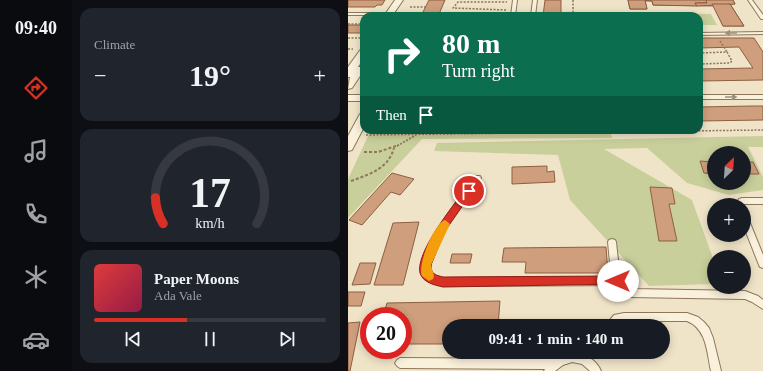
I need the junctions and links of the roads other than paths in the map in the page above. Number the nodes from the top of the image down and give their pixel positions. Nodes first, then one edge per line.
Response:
1 (399, 0) edge
2 (405, 0) edge
3 (515, 0) edge
4 (535, 0) edge
5 (750, 0) edge
6 (393, 12) edge
7 (395, 12) edge
8 (514, 12) edge
9 (534, 12) edge
10 (348, 14) edge
11 (360, 14) edge
12 (763, 18) edge
13 (763, 33) edge
14 (703, 34) edge
15 (360, 58) edge
16 (354, 68) edge
17 (348, 86) edge
18 (703, 97) edge
19 (763, 97) edge
20 (348, 98) edge
21 (360, 98) edge
22 (360, 124) edge
23 (348, 147) edge
24 (478, 178) dead end
25 (751, 201) edge
26 (763, 201) edge
27 (751, 235) edge
28 (612, 242) dead end
29 (763, 265) edge
30 (618, 281) junction
31 (763, 306) edge
32 (616, 319) edge
33 (563, 359) edge
34 (586, 359) edge
35 (400, 363) dead end
36 (551, 368) edge
37 (596, 371) edge
38 (716, 371) edge

1 - 6 street
2 - 7 street
3 - 8 lane
4 - 9 lane
5 - 12 lane
10 - 11 lane
13 -> 14 lane
15 - 16 street
16 - 17 street
18 -> 19 lane
20 - 21 street
22 - 23 street
24 - 30 lane
25 - 26 lane
27 - 29 lane
28 - 30 lane
30 - 31 lane
32 - 38 lane
33 - 36 lane
34 - 37 lane
35 - 36 lane

